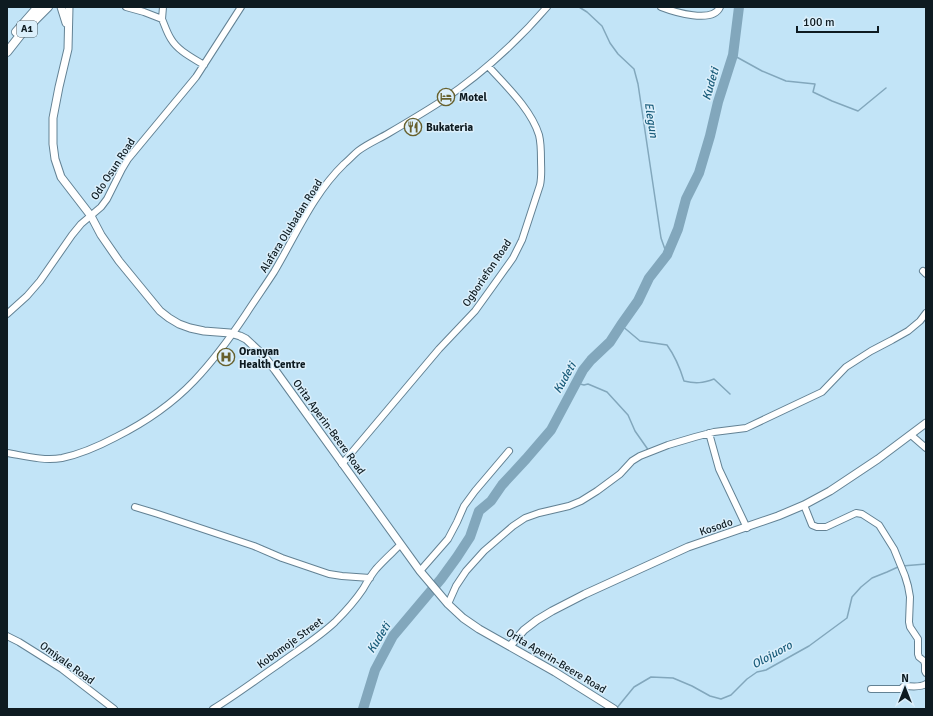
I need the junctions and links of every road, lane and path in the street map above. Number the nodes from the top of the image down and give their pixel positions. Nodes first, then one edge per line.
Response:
1 (38, 7) edge
2 (48, 7) edge
3 (61, 7) edge
4 (68, 7) edge
5 (126, 7) edge
6 (163, 7) edge
7 (241, 7) edge
8 (547, 7) edge
9 (661, 7) edge
10 (720, 7) edge
11 (162, 19) junction
12 (68, 29) junction
13 (7, 43) edge
14 (7, 52) edge
15 (204, 64) junction
16 (488, 66) junction
17 (91, 216) junction
18 (926, 313) edge
19 (7, 314) edge
20 (233, 334) junction
21 (925, 425) edge
22 (710, 433) junction
23 (911, 435) junction
24 (926, 448) edge
25 (509, 451) dead end
26 (7, 453) edge
27 (342, 464) junction
28 (804, 505) junction
29 (135, 508) dead end
30 (747, 528) junction
31 (400, 545) junction
32 (420, 571) junction
33 (370, 578) junction
34 (448, 604) junction
35 (7, 636) edge
36 (510, 646) junction
37 (926, 672) edge
38 (926, 684) edge
39 (872, 689) dead end
40 (114, 709) edge
41 (213, 709) edge
42 (614, 709) edge

1 - 13 highway, A1
2 - 14 highway, A1
3 - 12 main road, Orita Aperin-Beere Road
4 - 12 main road, Orita Aperin-Beere Road
5 - 11 street
6 - 11 street
7 - 15 street, Odo Osun Road
8 - 16 street, Alafara Olubadan Road
9 - 10 street
11 - 15 street
12 - 17 main road, Orita Aperin-Beere Road
15 - 17 street, Odo Osun Road
16 - 20 street, Alafara Olubadan Road
16 - 27 street, Ogboriefon Road
17 - 19 street, Odo Osun Road
17 - 20 main road, Orita Aperin-Beere Road
18 - 22 street
20 - 26 street, Alafara Olubadan Road
20 - 27 main road, Orita Aperin-Beere Road
21 - 23 main road, Kosodo
22 - 30 street
22 - 34 street
23 - 24 street
23 - 28 main road, Kosodo
25 - 32 street
27 - 31 main road, Orita Aperin-Beere Road
28 - 30 main road, Kosodo
28 - 37 street
29 - 33 street
30 - 36 main road, Kosodo
31 - 32 main road, Orita Aperin-Beere Road
31 - 33 street, Kobomoje Street
32 - 34 main road, Orita Aperin-Beere Road
33 - 41 street, Kobomoje Street
34 - 36 main road, Orita Aperin-Beere Road
35 - 40 street, Omiyale Road
36 - 42 main road, Orita Aperin-Beere Road
38 - 39 street

